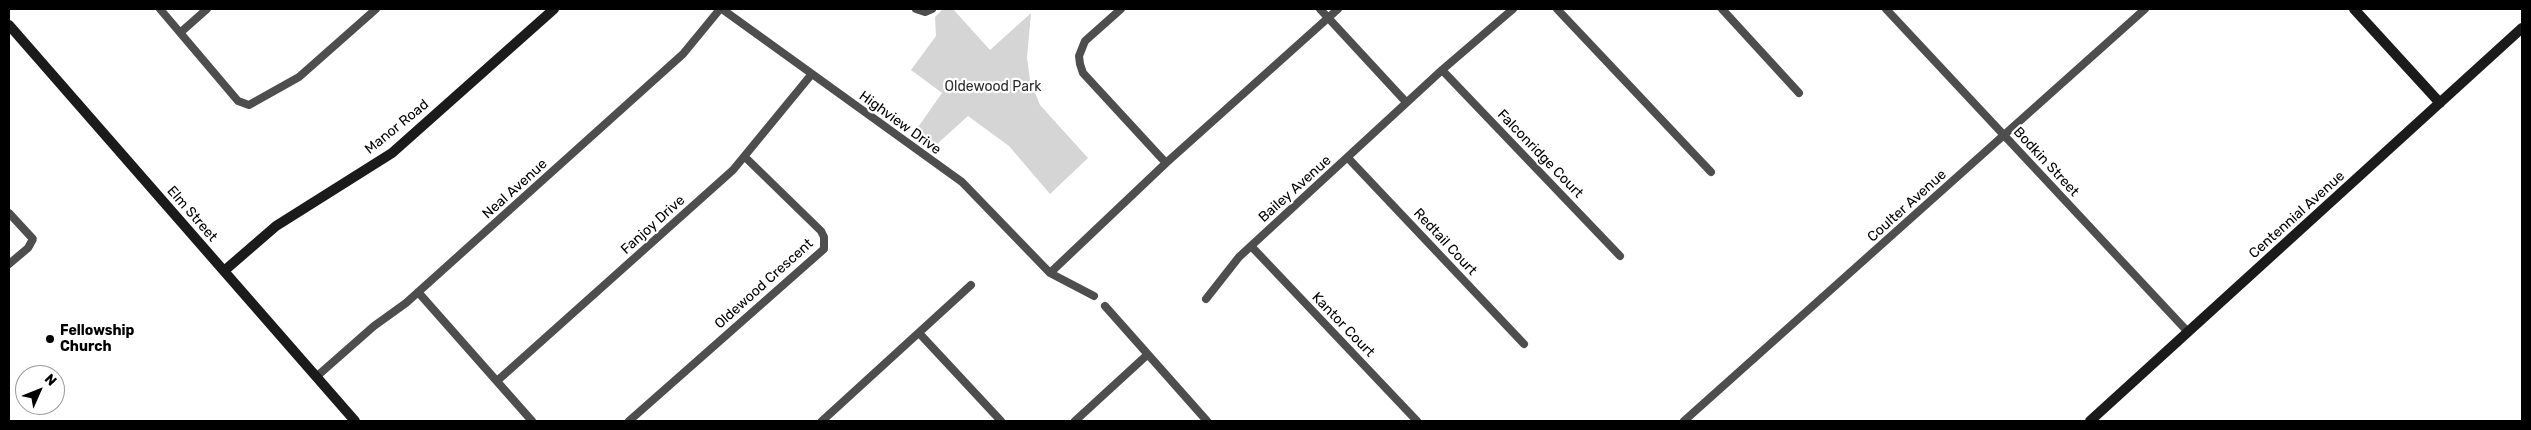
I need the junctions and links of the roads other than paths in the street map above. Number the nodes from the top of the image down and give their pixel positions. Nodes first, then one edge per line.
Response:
1 (160, 9) edge
2 (207, 9) edge
3 (376, 9) edge
4 (554, 9) edge
5 (721, 9) edge
6 (916, 9) edge
7 (932, 9) edge
8 (1121, 9) edge
9 (1320, 9) edge
10 (1338, 9) edge
11 (1513, 9) edge
12 (1557, 9) edge
13 (1722, 9) edge
14 (1886, 9) edge
15 (2145, 9) edge
16 (2354, 9) edge
17 (1328, 18) junction
18 (9, 25) edge
19 (2522, 28) edge
20 (181, 32) junction
21 (1442, 70) junction
22 (811, 75) junction
23 (1799, 93) dead end
24 (1406, 102) junction
25 (2440, 103) junction
26 (2004, 136) junction
27 (745, 157) junction
28 (1348, 158) junction
29 (1166, 164) junction
30 (1711, 172) dead end
31 (9, 213) edge
32 (1251, 246) junction
33 (1620, 256) dead end
34 (9, 264) edge
35 (224, 272) junction
36 (1050, 273) junction
37 (971, 285) dead end
38 (418, 292) junction
39 (1094, 296) dead end
40 (1206, 299) dead end
41 (1105, 306) dead end
42 (2188, 332) junction
43 (919, 333) junction
44 (1524, 344) dead end
45 (1147, 355) junction
46 (316, 377) junction
47 (497, 381) junction
48 (354, 421) edge
49 (532, 421) edge
50 (629, 421) edge
51 (822, 421) edge
52 (1000, 421) edge
53 (1075, 421) edge
54 (1208, 421) edge
55 (1417, 421) edge
56 (1684, 421) edge
57 (2090, 421) edge

1 - 20 street
2 - 20 street
3 - 20 street
4 - 35 main road, Manor Road
5 - 22 street, Highview Drive
5 - 38 street, Neal Avenue
6 - 7 street
8 - 29 street
9 - 17 street
10 - 17 street
11 - 21 street
12 - 30 street
13 - 23 street
14 - 26 street, Bodkin Street
15 - 26 street, Coulter Avenue
16 - 25 main road
17 - 24 street
17 - 29 street
18 - 35 main road, Elm Street
19 - 25 main road, Centennial Avenue
21 - 24 street
21 - 33 street, Falconridge Court
22 - 27 street, Fanjoy Drive
22 - 36 street, Highview Drive
24 - 28 street, Bailey Avenue
25 - 42 main road, Centennial Avenue
26 - 42 street, Bodkin Street
26 - 56 street, Coulter Avenue
27 - 47 street, Fanjoy Drive
27 - 50 street, Oldewood Crescent
28 - 32 street, Bailey Avenue
28 - 44 street, Redtail Court
29 - 36 street
31 - 34 street
32 - 40 street, Bailey Avenue
32 - 55 street, Kantor Court
35 - 46 main road, Elm Street
36 - 39 street, Highview Drive
37 - 43 street
38 - 46 street, Neal Avenue
38 - 47 street
41 - 45 street
42 - 57 main road, Centennial Avenue
43 - 51 street
43 - 52 street
45 - 53 street
45 - 54 street
46 - 48 main road, Elm Street
47 - 49 street

